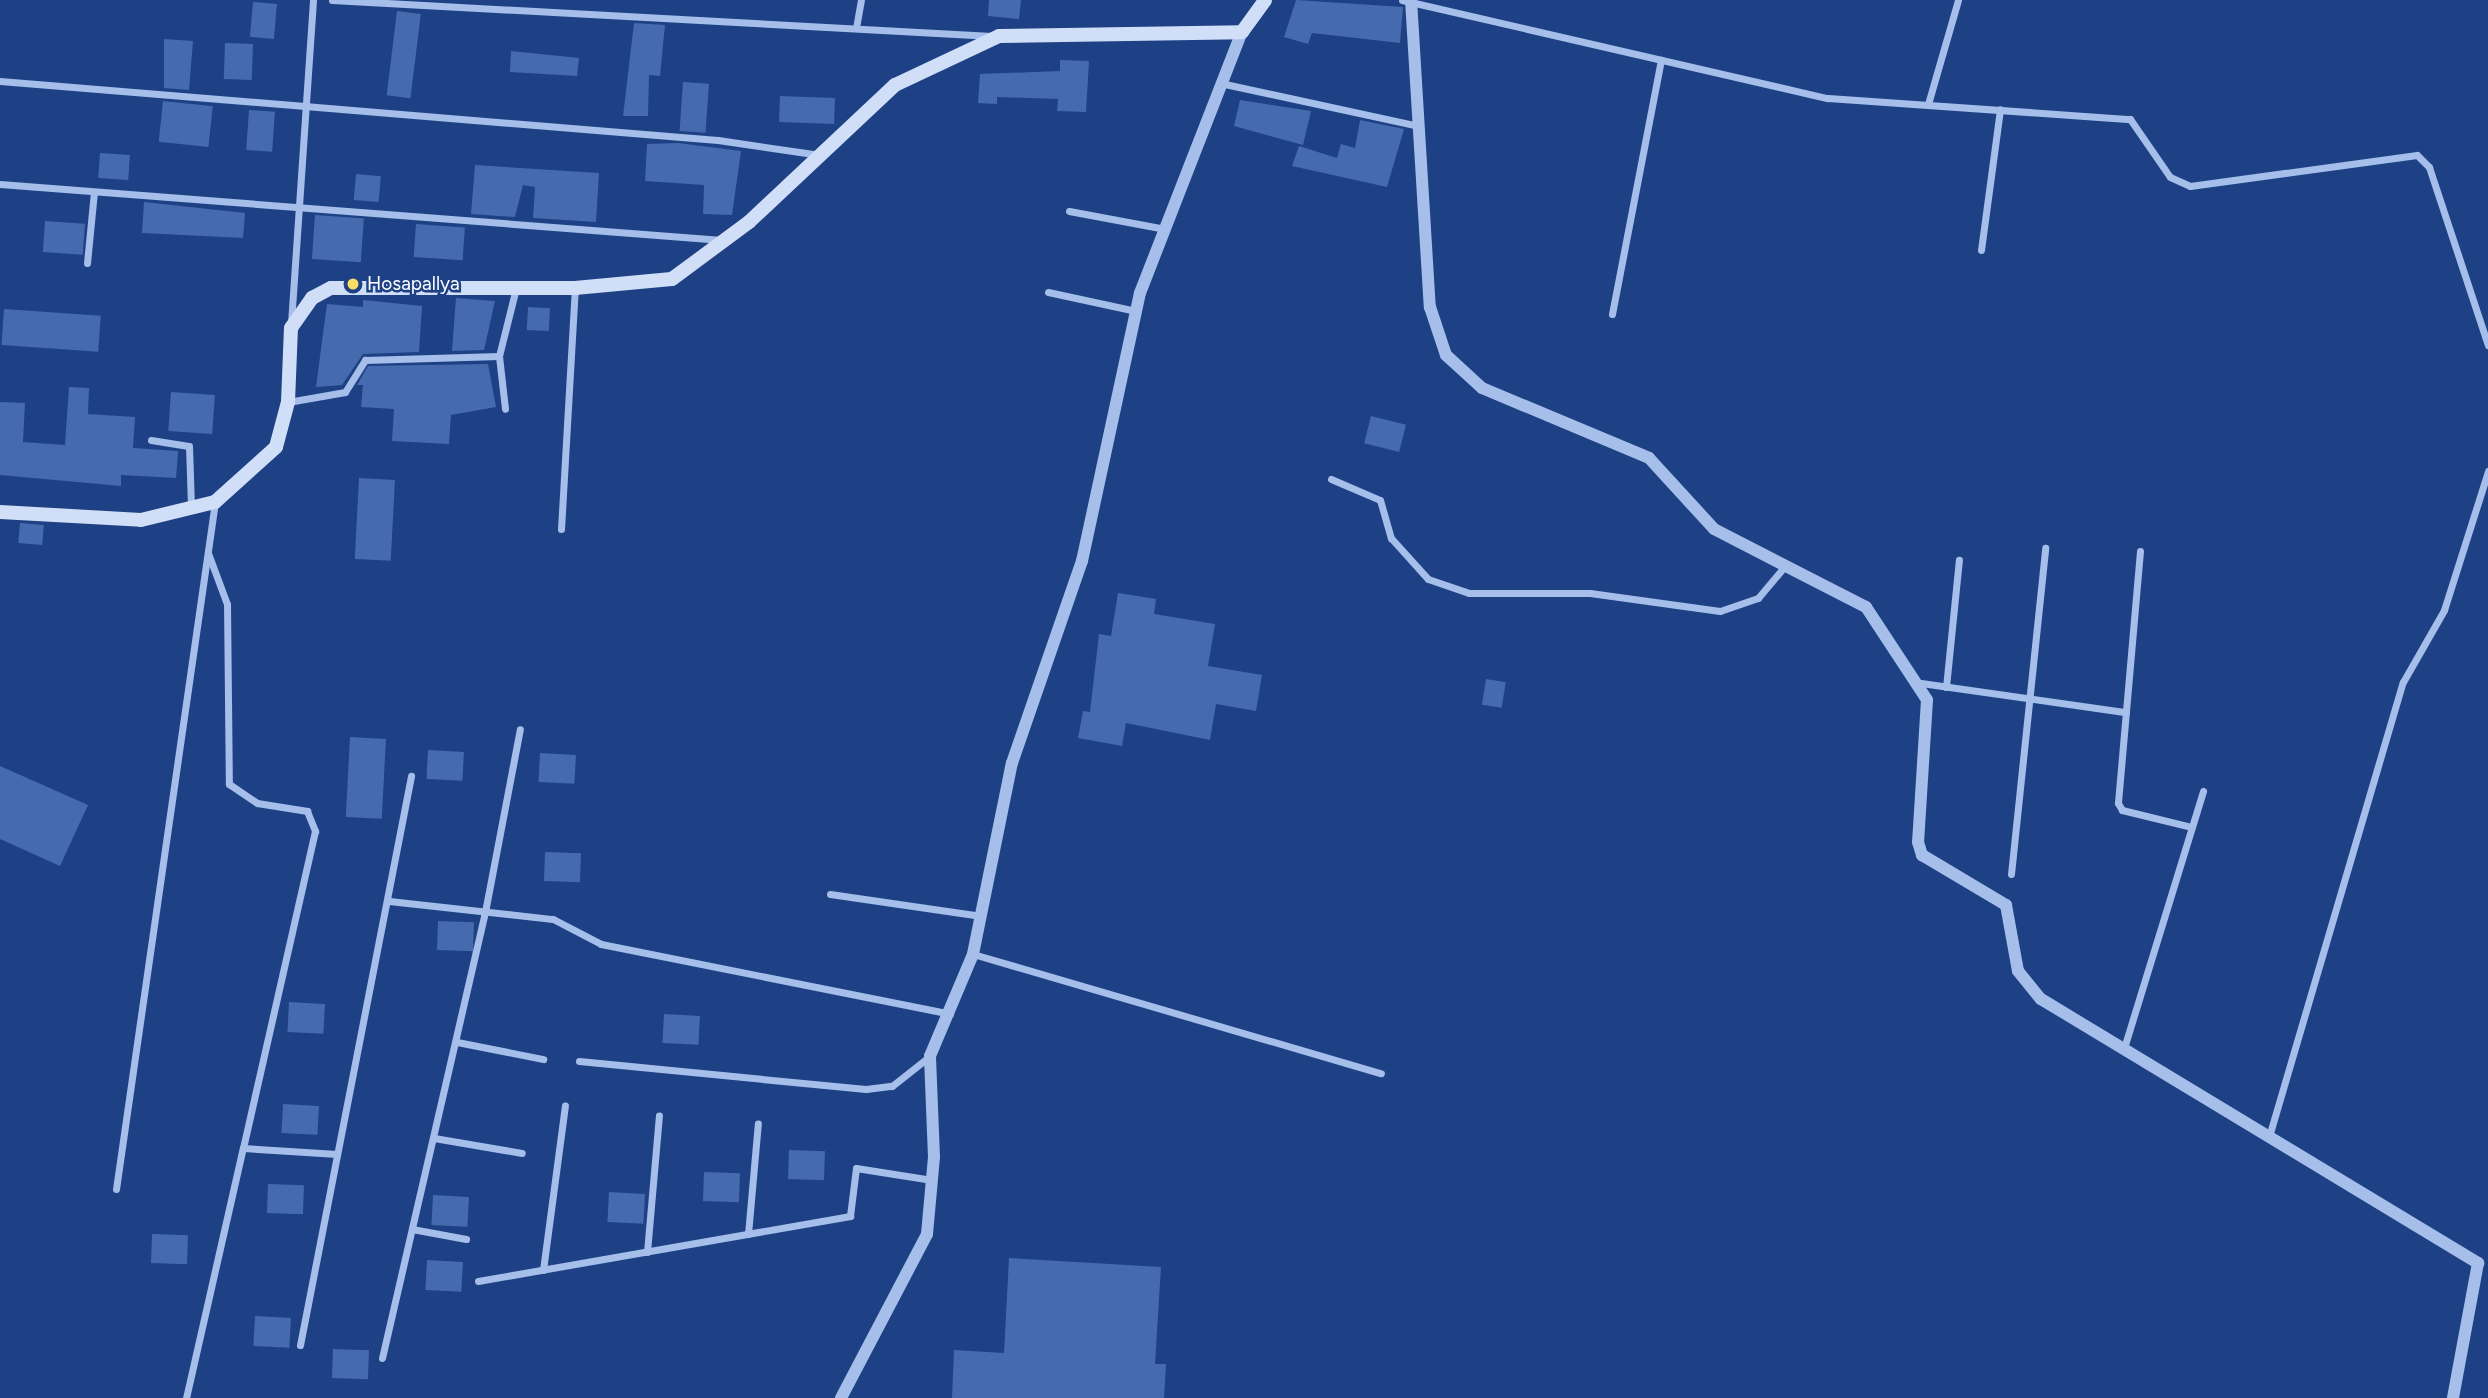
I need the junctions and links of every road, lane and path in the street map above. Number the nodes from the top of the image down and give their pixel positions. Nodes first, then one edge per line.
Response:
1 (313, 0) edge
2 (332, 0) edge
3 (861, 0) edge
4 (1265, 0) edge
5 (1958, 0) edge
6 (1408, 1) edge
7 (856, 28) junction
8 (1242, 32) junction
9 (999, 36) junction
10 (1661, 60) junction
11 (0, 81) edge
12 (1220, 83) junction
13 (1928, 104) junction
14 (310, 107) junction
15 (2000, 109) junction
16 (1419, 127) junction
17 (821, 155) junction
18 (0, 184) edge
19 (94, 192) junction
20 (296, 207) junction
21 (1069, 211) dead end
22 (1165, 229) junction
23 (724, 241) junction
24 (1981, 250) dead end
25 (87, 262) dead end
26 (516, 288) junction
27 (575, 288) junction
28 (1048, 292) dead end
29 (1136, 311) junction
30 (1612, 314) dead end
31 (291, 328) junction
32 (2488, 345) edge
33 (499, 356) junction
34 (288, 402) junction
35 (505, 409) dead end
36 (151, 440) dead end
37 (2488, 471) edge
38 (1331, 479) dead end
39 (215, 502) junction
40 (191, 508) junction
41 (0, 512) edge
42 (561, 529) dead end
43 (2045, 548) dead end
44 (2140, 551) dead end
45 (208, 553) junction
46 (1959, 560) dead end
47 (1782, 569) junction
48 (1921, 683) junction
49 (1946, 687) junction
50 (2029, 701) junction
51 (2126, 712) junction
52 (520, 729) dead end
53 (411, 776) dead end
54 (2203, 791) dead end
55 (2192, 827) junction
56 (2011, 874) dead end
57 (830, 894) dead end
58 (389, 901) junction
59 (485, 912) junction
60 (982, 916) junction
61 (973, 954) junction
62 (951, 1014) junction
63 (457, 1042) junction
64 (2124, 1048) junction
65 (930, 1056) junction
66 (543, 1059) dead end
67 (579, 1060) dead end
68 (1381, 1073) dead end
69 (565, 1105) dead end
70 (659, 1116) dead end
71 (758, 1123) dead end
72 (2270, 1133) junction
73 (434, 1138) junction
74 (243, 1148) junction
75 (522, 1153) dead end
76 (337, 1154) junction
77 (932, 1180) junction
78 (116, 1189) dead end
79 (412, 1229) junction
80 (748, 1234) junction
81 (466, 1239) dead end
82 (647, 1252) junction
83 (543, 1270) junction
84 (478, 1282) dead end
85 (300, 1345) dead end
86 (382, 1358) dead end
87 (186, 1398) edge
88 (841, 1398) edge
89 (2453, 1398) edge

1 - 14 street
2 - 7 street
3 - 7 street
4 - 8 main road
5 - 13 street
6 - 10 street
6 - 16 street
7 - 9 street
8 - 9 main road
8 - 12 street
9 - 17 main road
10 - 13 street
10 - 30 street
11 - 14 street
12 - 16 street
12 - 22 street
13 - 15 street
14 - 17 street
14 - 20 street
15 - 24 street
15 - 32 street
16 - 47 street
17 - 23 main road
18 - 19 street
19 - 20 street
19 - 25 street
20 - 23 street
20 - 31 street
21 - 22 street
22 - 29 street
23 - 27 main road
26 - 27 main road
26 - 31 main road
26 - 33 street
27 - 42 street
28 - 29 street
29 - 60 street
31 - 34 main road
33 - 34 street
33 - 35 street
34 - 39 main road
36 - 40 street
37 - 72 street
38 - 47 street
39 - 40 main road
39 - 45 street
40 - 41 main road
43 - 50 street
44 - 51 street
45 - 74 street
45 - 78 street
46 - 49 street
47 - 48 street
48 - 49 street
48 - 64 street
49 - 50 street
50 - 51 street
50 - 56 street
51 - 55 street
52 - 59 street
53 - 58 street
54 - 55 street
55 - 64 street
57 - 60 street
58 - 59 street
58 - 76 street
59 - 62 street
59 - 63 street
60 - 61 street
61 - 62 street
61 - 68 street
62 - 65 street
63 - 66 street
63 - 73 street
64 - 72 street
65 - 67 street
65 - 77 street
69 - 83 street
70 - 82 street
71 - 80 street
72 - 89 street
73 - 75 street
73 - 79 street
74 - 76 street
74 - 87 street
76 - 85 street
77 - 80 street
77 - 88 street
79 - 81 street
79 - 86 street
80 - 82 street
82 - 83 street
83 - 84 street

